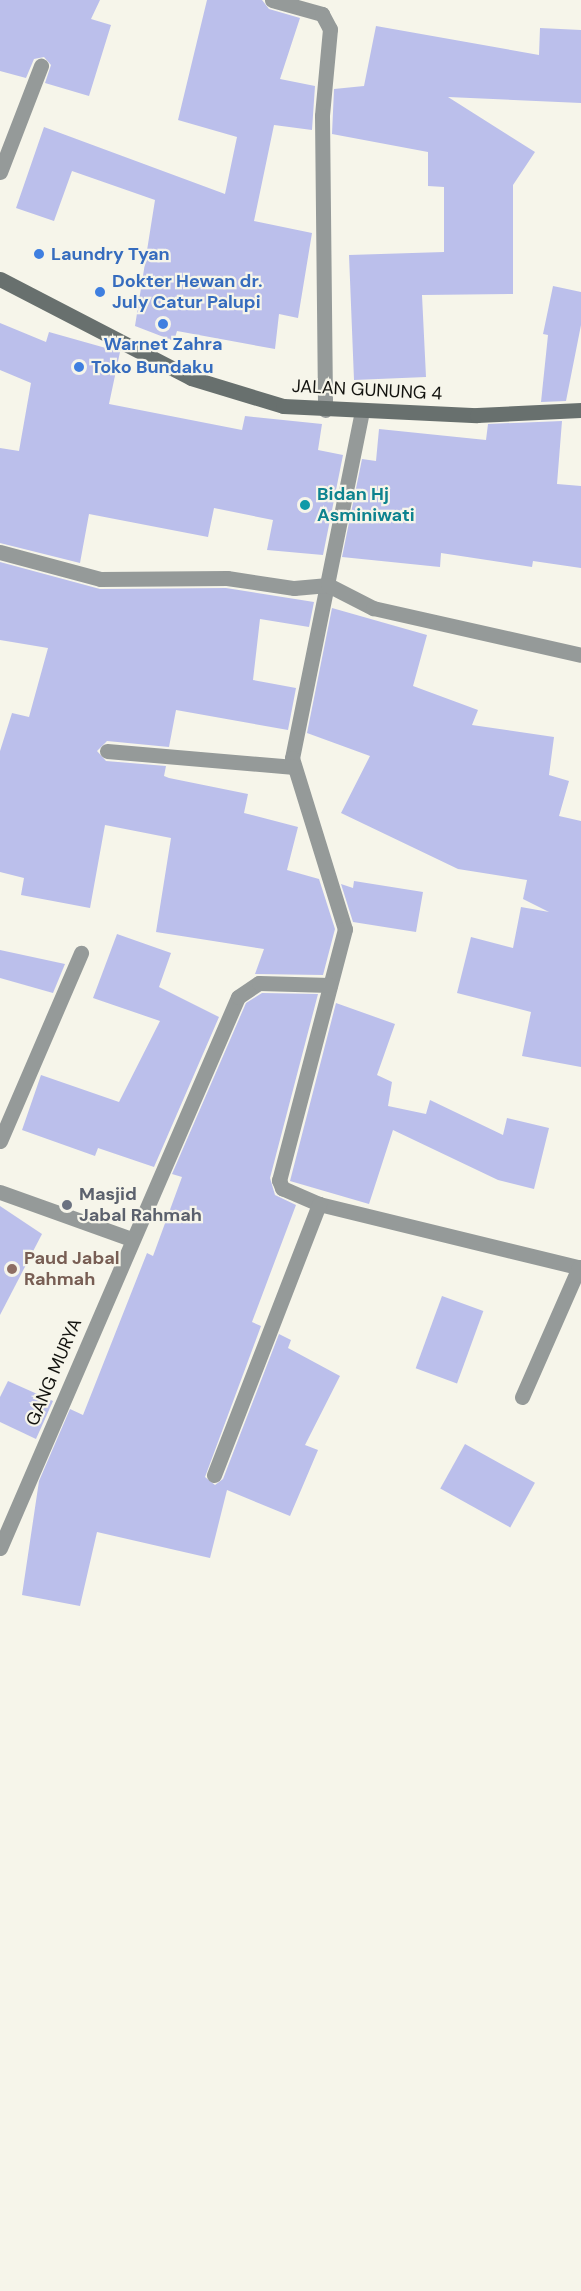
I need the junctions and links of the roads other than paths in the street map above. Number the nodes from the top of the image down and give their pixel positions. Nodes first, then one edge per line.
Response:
1 (272, 0) edge
2 (41, 66) dead end
3 (0, 172) edge
4 (0, 279) edge
5 (325, 410) junction
6 (581, 410) edge
7 (362, 411) junction
8 (0, 552) edge
9 (328, 585) junction
10 (581, 655) edge
11 (107, 751) dead end
12 (294, 767) junction
13 (81, 953) dead end
14 (330, 985) junction
15 (0, 1141) edge
16 (0, 1192) edge
17 (319, 1204) junction
18 (131, 1239) junction
19 (580, 1268) edge
20 (522, 1397) dead end
21 (214, 1474) dead end
22 (0, 1548) edge

1 - 5 street
2 - 3 street
4 - 5 street, JALAN GUNUNG 4
5 - 7 street, JALAN GUNUNG 4
6 - 7 street, JALAN GUNUNG 4
7 - 9 street
8 - 9 street
9 - 10 street
9 - 12 street
11 - 12 street
12 - 14 street
13 - 15 street
14 - 17 street
14 - 18 street, GANG MURYA
16 - 18 street
17 - 19 street
17 - 21 street
18 - 22 street, GANG MURYA
19 - 20 street

